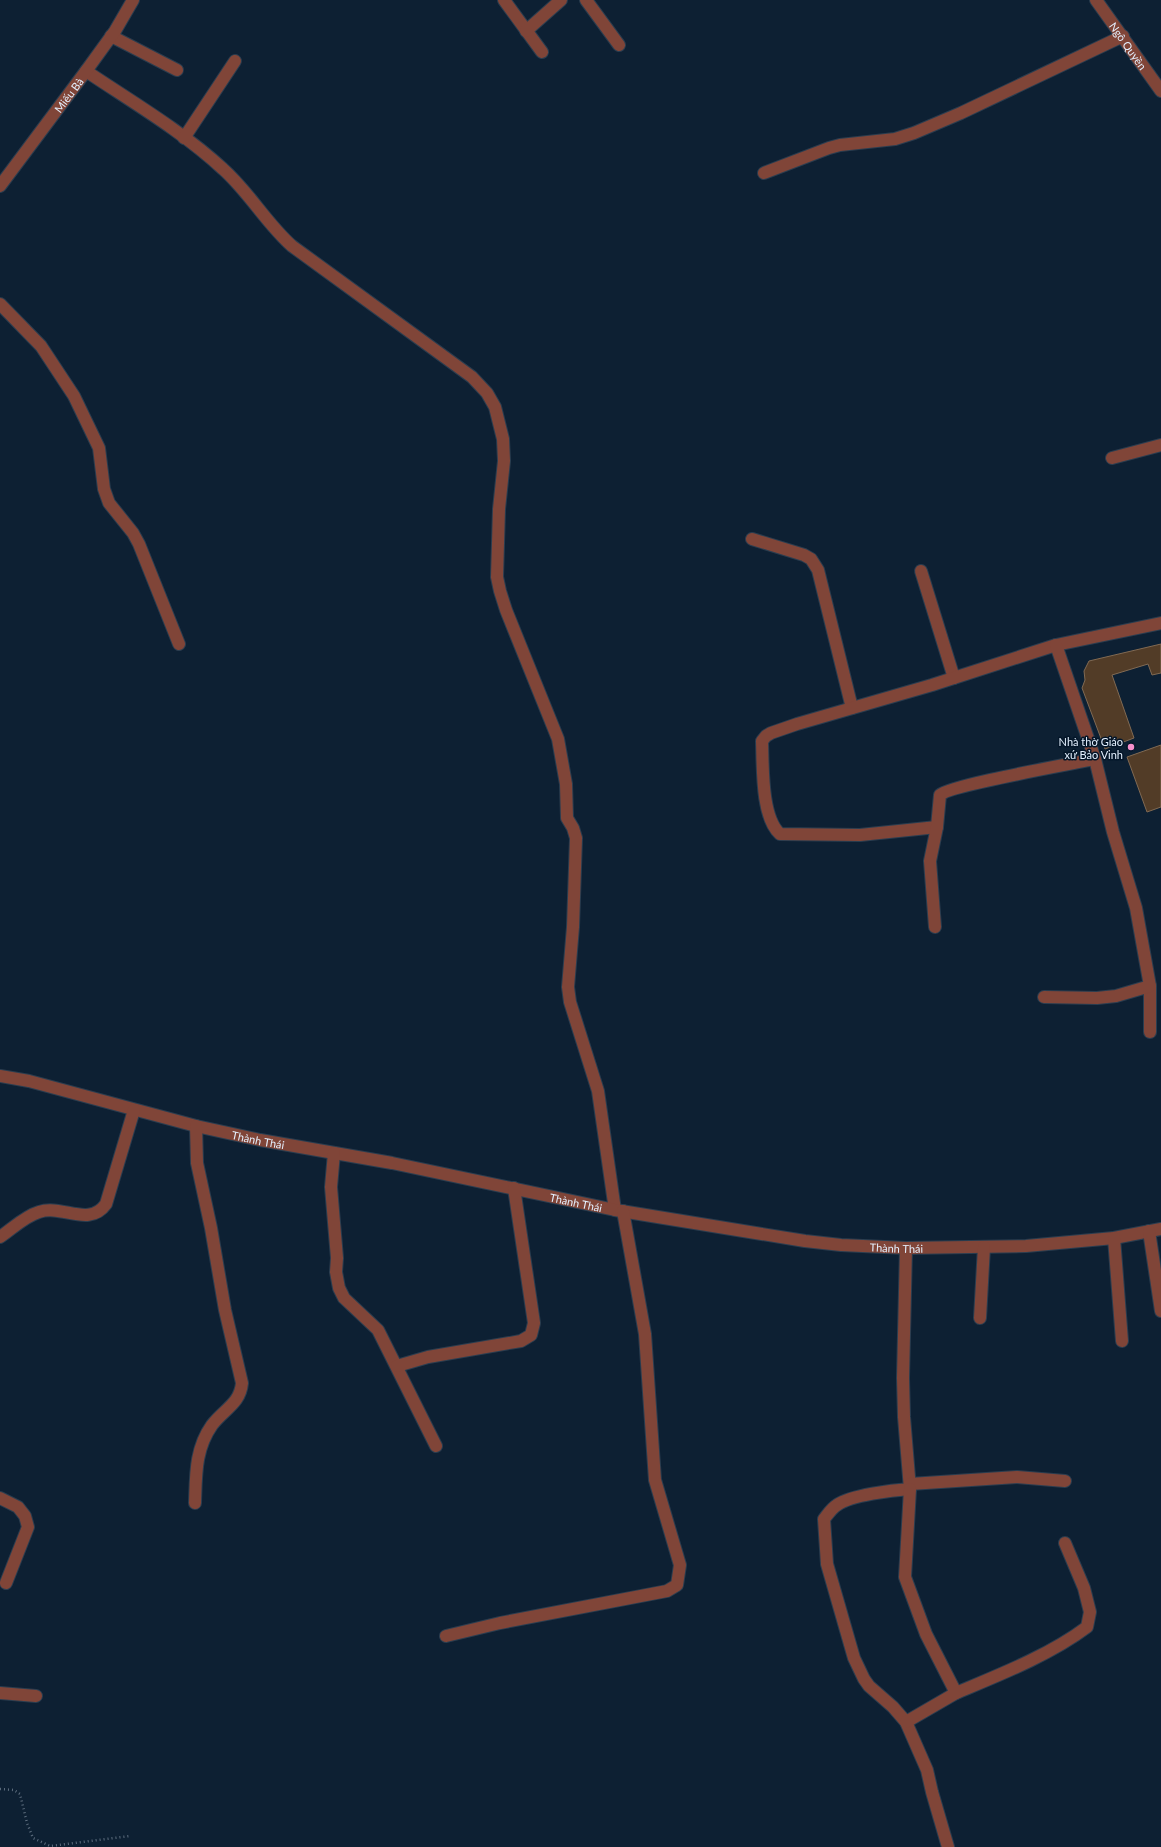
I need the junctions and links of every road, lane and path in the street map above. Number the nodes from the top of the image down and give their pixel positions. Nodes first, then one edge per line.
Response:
1 (133, 0) edge
2 (504, 0) edge
3 (561, 0) edge
4 (586, 0) edge
5 (1096, 0) edge
6 (526, 31) junction
7 (111, 36) junction
8 (1123, 36) junction
9 (619, 45) dead end
10 (542, 52) dead end
11 (235, 61) dead end
12 (178, 70) dead end
13 (86, 71) junction
14 (1161, 91) edge
15 (184, 138) junction
16 (764, 173) dead end
17 (0, 186) edge
18 (0, 304) edge
19 (1161, 445) edge
20 (1112, 458) dead end
21 (752, 539) dead end
22 (921, 571) dead end
23 (1161, 623) edge
24 (179, 644) dead end
25 (1056, 645) junction
26 (954, 678) junction
27 (852, 708) junction
28 (1096, 759) junction
29 (937, 827) junction
30 (935, 927) dead end
31 (1150, 986) junction
32 (1044, 997) dead end
33 (1150, 1032) dead end
34 (0, 1076) edge
35 (134, 1110) junction
36 (196, 1126) junction
37 (334, 1154) junction
38 (514, 1188) junction
39 (619, 1210) junction
40 (1161, 1229) edge
41 (1149, 1231) junction
42 (0, 1237) edge
43 (1114, 1238) junction
44 (984, 1246) junction
45 (906, 1248) junction
46 (1161, 1311) edge
47 (980, 1318) dead end
48 (1122, 1341) dead end
49 (396, 1366) junction
50 (436, 1446) dead end
51 (1065, 1481) dead end
52 (910, 1486) junction
53 (0, 1498) edge
54 (195, 1503) dead end
55 (1065, 1543) dead end
56 (6, 1583) dead end
57 (446, 1636) dead end
58 (0, 1693) edge
59 (956, 1693) junction
60 (36, 1696) dead end
61 (906, 1722) junction
62 (0, 1789) edge
63 (130, 1836) dead end
64 (948, 1847) edge

1 - 7 street, Miếu Bà
2 - 6 street
3 - 6 street
4 - 9 street
5 - 8 street, Ngô Quyền
6 - 10 street
7 - 12 street
7 - 13 street, Miếu Bà
8 - 14 street, Ngô Quyền
8 - 16 street
11 - 15 street
13 - 15 street
13 - 17 street, Miếu Bà
15 - 39 street
18 - 24 street
19 - 20 street
21 - 27 street
22 - 26 street
23 - 25 street
25 - 26 street
25 - 28 street
26 - 27 street
27 - 29 street
28 - 29 street
28 - 31 street
29 - 30 street
31 - 32 street
31 - 33 street
34 - 35 street, Thành Thái
35 - 36 street, Thành Thái
35 - 42 street
36 - 37 street, Thành Thái
36 - 54 street
37 - 38 street, Thành Thái
37 - 49 street
38 - 39 street, Thành Thái
38 - 49 street
39 - 45 street, Thành Thái
39 - 57 street
40 - 41 street, Thành Thái
41 - 43 street, Thành Thái
41 - 46 street
43 - 44 street, Thành Thái
43 - 48 street
44 - 45 street, Thành Thái
44 - 47 street
45 - 52 street
49 - 50 street
51 - 52 street
52 - 59 street
52 - 61 street
53 - 56 street
55 - 59 street
58 - 60 street
59 - 61 street
61 - 64 street
62 - 63 path

